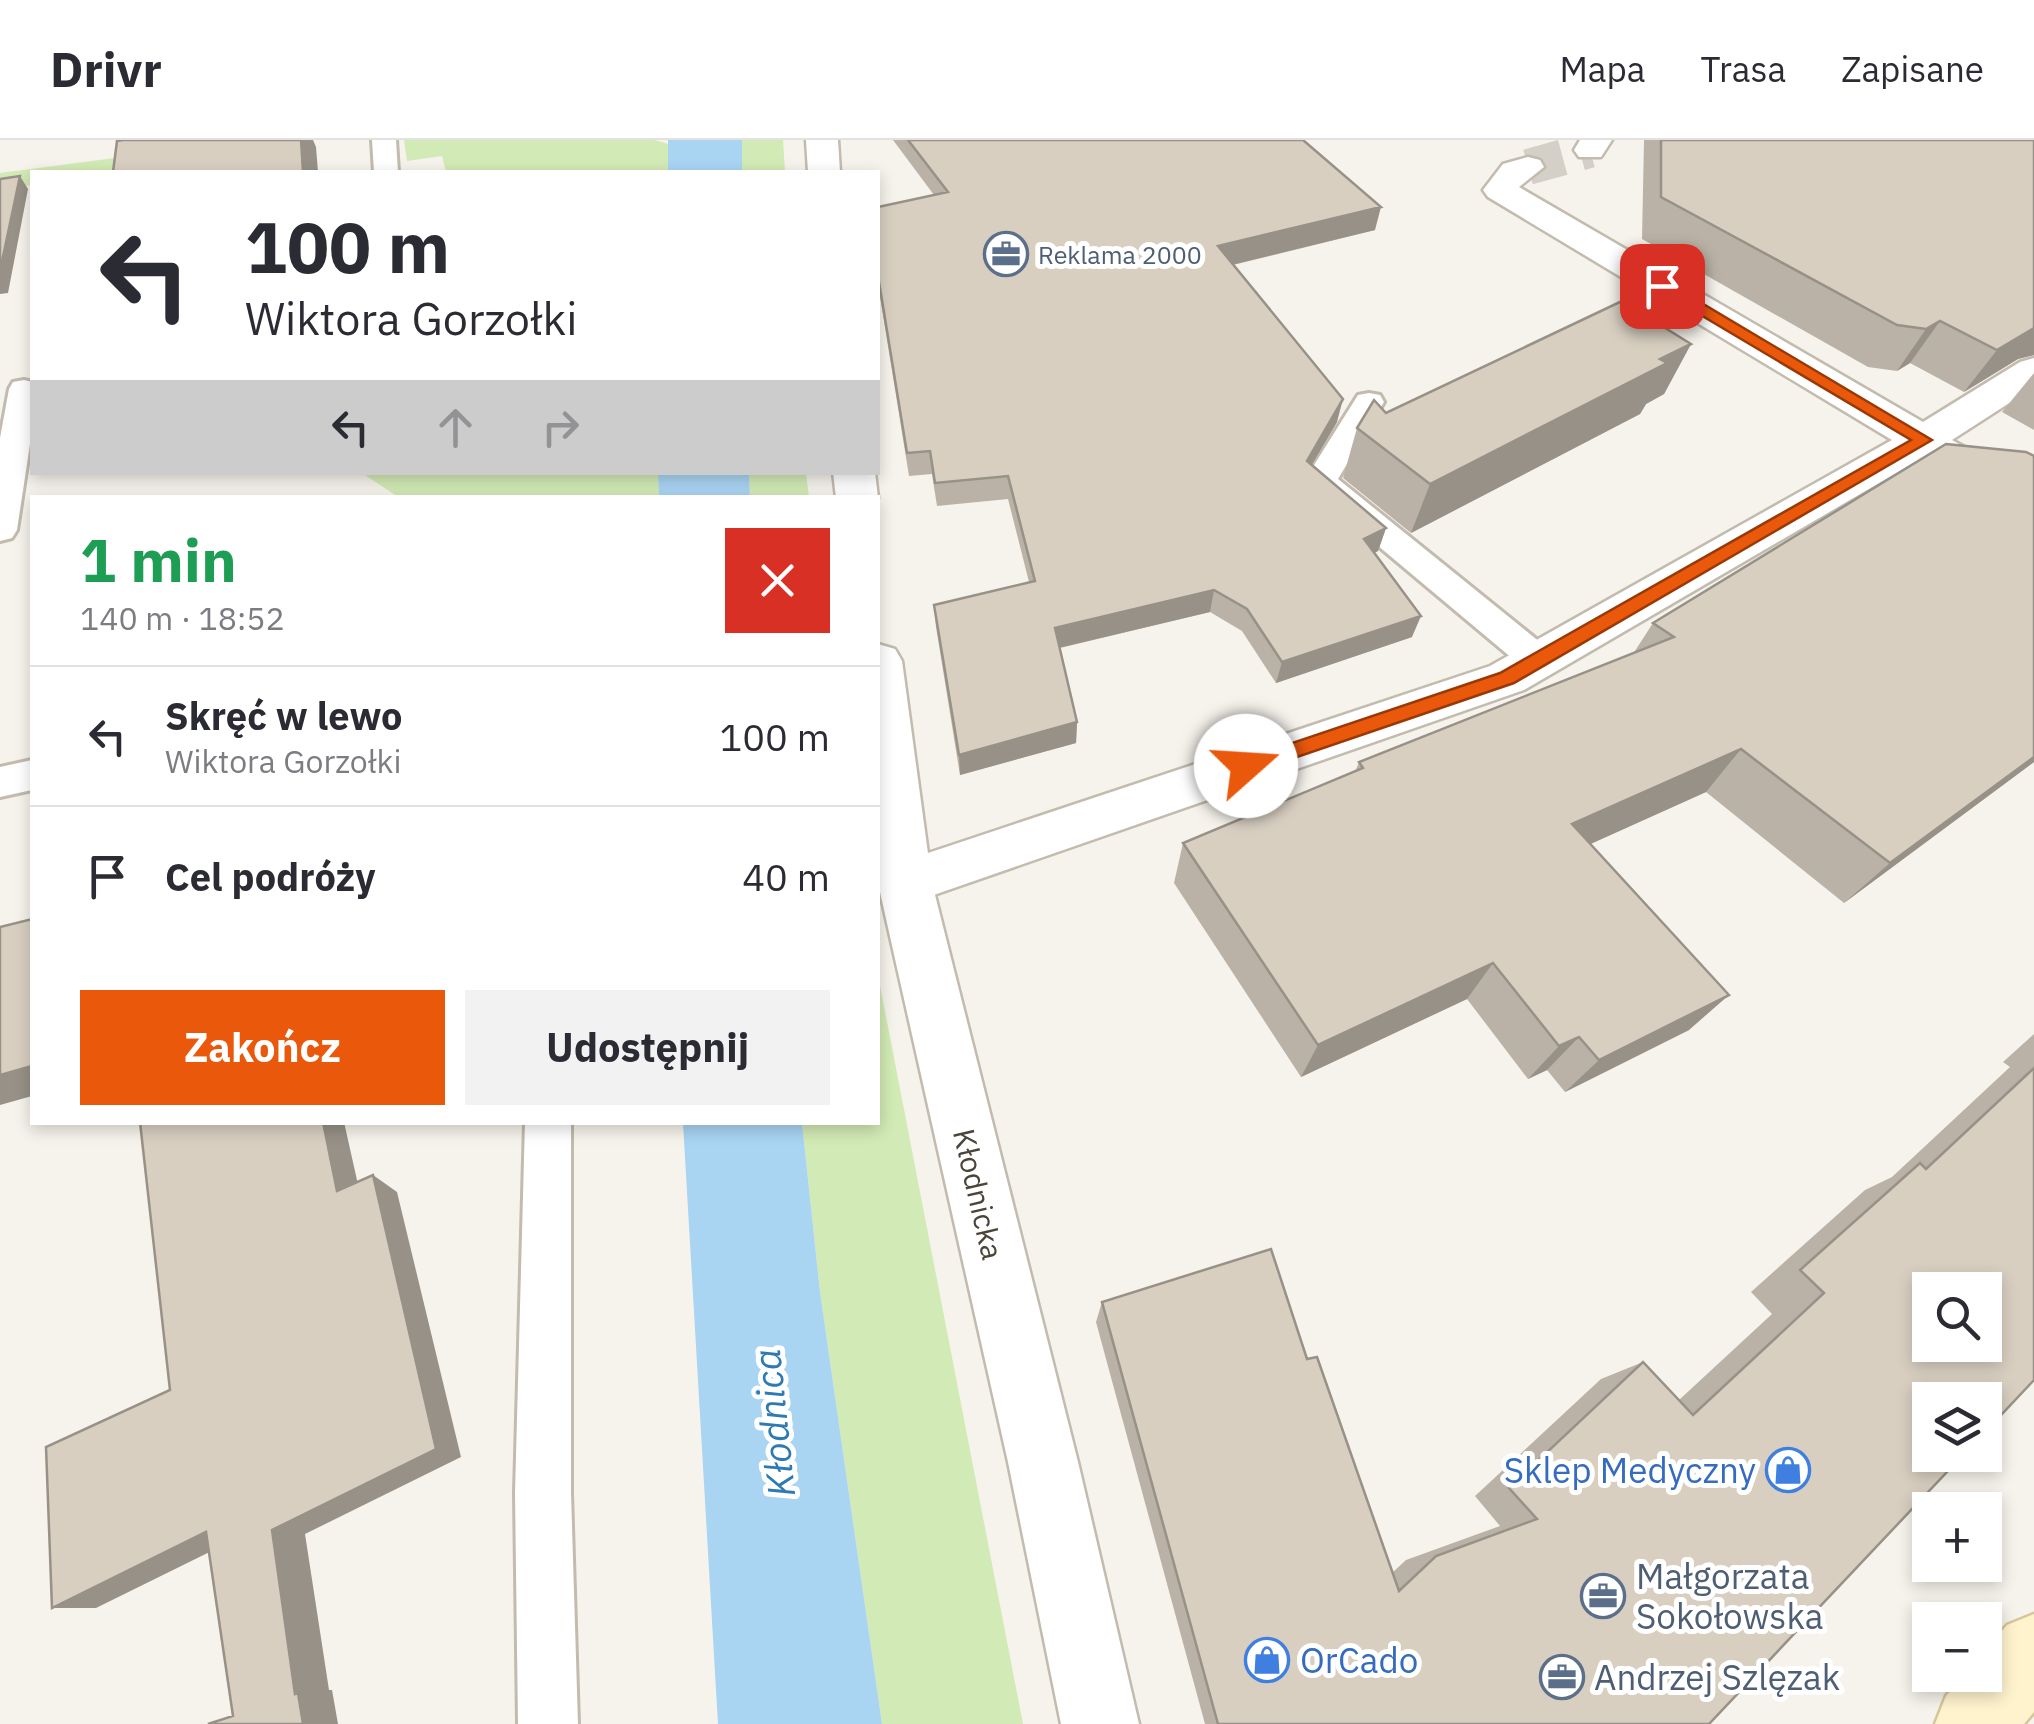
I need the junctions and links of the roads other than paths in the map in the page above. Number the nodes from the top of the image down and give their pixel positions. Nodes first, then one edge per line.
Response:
1 (384, 140) edge
2 (822, 140) edge
3 (386, 170) edge
4 (824, 170) edge
5 (1514, 178) dead end
6 (2034, 370) edge
7 (19, 386) edge
8 (1370, 402) edge
9 (1923, 440) junction
10 (2034, 506) edge
11 (0, 530) edge
12 (1538, 660) junction
13 (880, 676) edge
14 (30, 775) edge
15 (0, 782) edge
16 (905, 882) junction
17 (548, 1125) edge
18 (2034, 1652) edge
19 (548, 1724) edge
20 (1100, 1724) edge
21 (1974, 1724) edge

1 - 3 lane
2 - 4 street
5 - 9 street
6 - 9 street
7 - 11 lane
8 - 12 lane
9 - 10 street
9 - 12 street
12 - 16 street
13 - 16 street, Kłodnicka
14 - 15 lane
16 - 20 street, Kłodnicka
17 - 19 lane
18 - 21 main road

